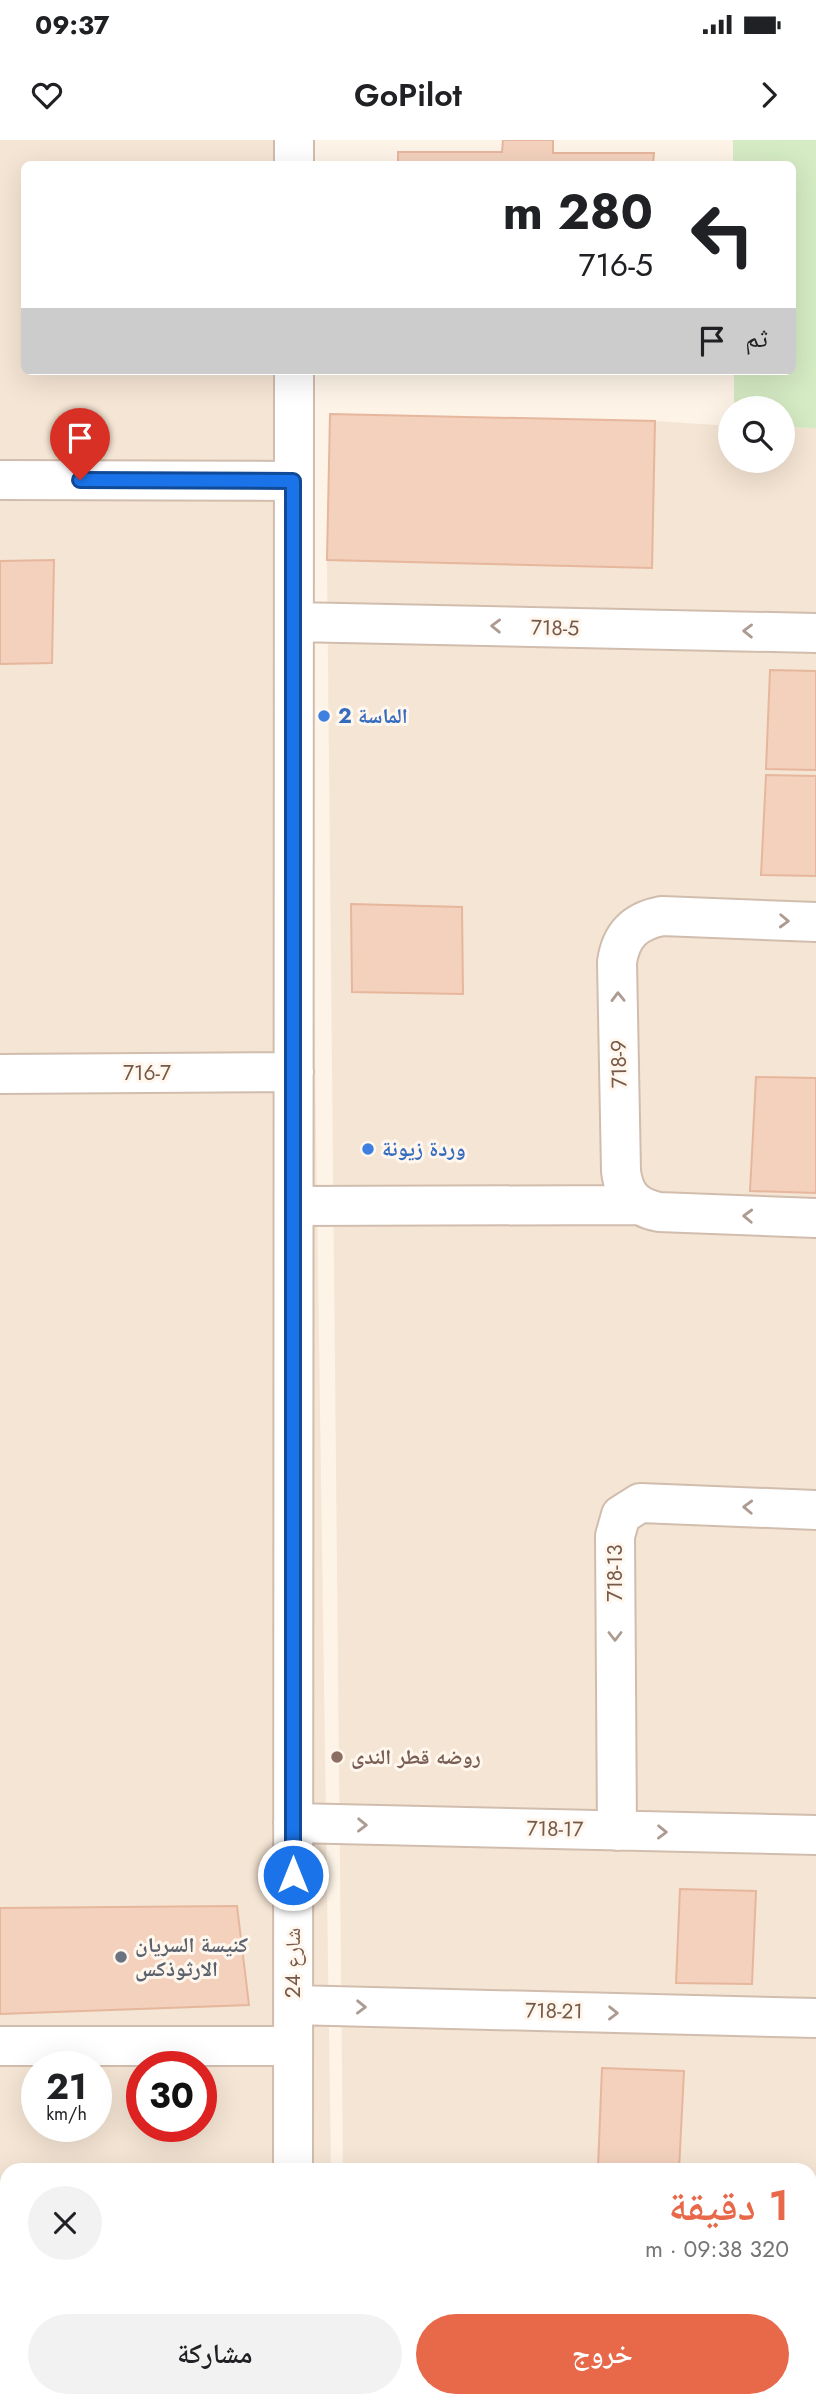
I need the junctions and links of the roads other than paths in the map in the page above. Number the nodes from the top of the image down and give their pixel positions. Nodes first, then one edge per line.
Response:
1 (294, 140) edge
2 (294, 161) edge
3 (294, 375) edge
4 (0, 480) edge
5 (293, 481) junction
6 (294, 622) junction
7 (816, 633) edge
8 (816, 922) edge
9 (294, 1072) junction
10 (0, 1074) edge
11 (295, 1206) junction
12 (636, 1206) junction
13 (816, 1219) edge
14 (816, 1510) edge
15 (293, 1823) junction
16 (617, 1831) junction
17 (816, 1835) edge
18 (293, 2005) junction
19 (816, 2018) edge
20 (0, 2046) edge
21 (293, 2046) junction
22 (293, 2163) edge

1 - 2 street
3 - 5 street, شارع 24
4 - 5 street
5 - 6 street, شارع 24
7 -> 6 street, 718-5
6 - 9 street, شارع 24
12 -> 8 street, 718-9
9 - 10 street, 716-7
9 - 11 street, شارع 24
11 - 12 street
11 - 15 street, شارع 24
13 -> 12 street
14 -> 16 street, 718-13
15 -> 16 street, 718-17
15 - 18 street, شارع 24
16 -> 17 street, 718-17
18 -> 19 street, 718-21
18 - 21 street, شارع 24
20 - 21 street
21 - 22 street, شارع 24

